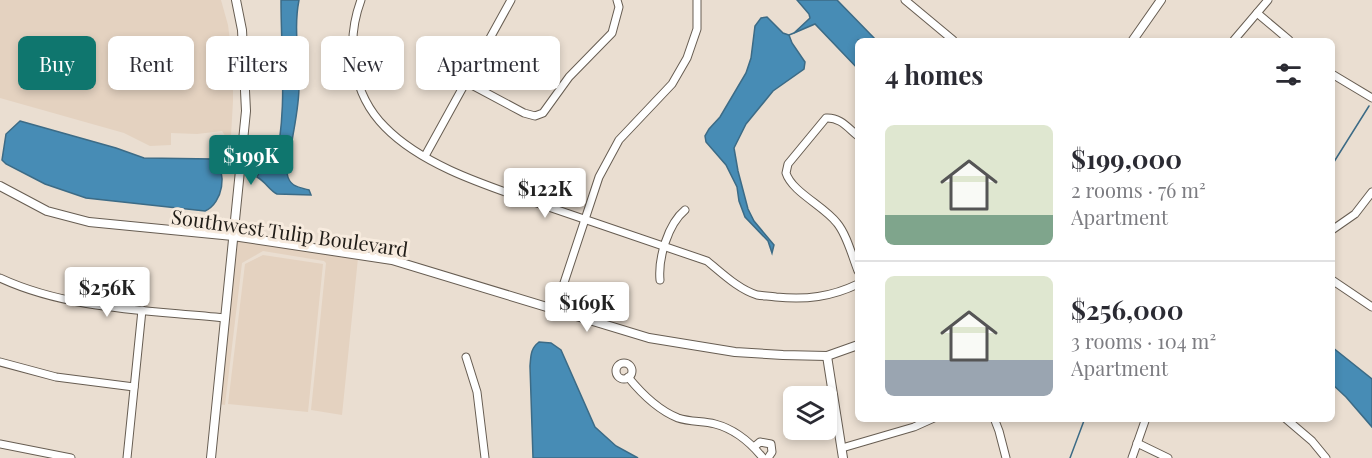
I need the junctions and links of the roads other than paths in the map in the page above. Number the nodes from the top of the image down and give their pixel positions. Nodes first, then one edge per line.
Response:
1 (236, 0) edge
2 (361, 0) edge
3 (511, 0) edge
4 (617, 0) edge
5 (697, 0) edge
6 (905, 0) edge
7 (1161, 0) edge
8 (1268, 0) edge
9 (1257, 14) junction
10 (353, 36) edge
11 (491, 36) edge
12 (951, 38) edge
13 (1134, 38) edge
14 (1236, 38) edge
15 (1287, 38) edge
16 (1335, 76) edge
17 (560, 89) edge
18 (362, 90) edge
19 (462, 90) edge
20 (481, 90) edge
21 (559, 90) edge
22 (1372, 98) edge
23 (855, 133) edge
24 (425, 156) junction
25 (0, 186) edge
26 (1372, 192) edge
27 (685, 210) dead end
28 (585, 220) junction
29 (1335, 228) edge
30 (232, 236) junction
31 (665, 246) junction
32 (855, 263) edge
33 (0, 278) edge
34 (660, 280) dead end
35 (1335, 282) edge
36 (855, 286) edge
37 (1372, 307) edge
38 (142, 310) junction
39 (555, 310) junction
40 (224, 318) junction
41 (855, 346) edge
42 (827, 356) junction
43 (466, 357) dead end
44 (0, 362) edge
45 (628, 377) dead end
46 (134, 387) junction
47 (925, 422) edge
48 (996, 422) edge
49 (1145, 422) edge
50 (1290, 422) edge
51 (1137, 443) junction
52 (0, 444) edge
53 (754, 447) junction
54 (842, 448) junction
55 (71, 458) edge
56 (127, 458) edge
57 (211, 458) edge
58 (485, 458) edge
59 (764, 458) edge
60 (768, 458) edge
61 (843, 458) edge
62 (1006, 458) edge
63 (1132, 458) edge
64 (1168, 458) edge
65 (1326, 458) edge

1 - 30 street
2 - 10 street
3 - 11 street
4 - 17 street
5 - 28 street
6 - 12 street
7 - 13 street
8 - 9 street
9 - 14 street
9 - 15 street
16 - 22 street
18 - 24 street
19 - 24 street
20 - 21 street
23 - 32 street
24 - 28 street
25 - 30 street, Southwest Tulip Boulevard
26 - 29 street
27 - 31 street
28 - 31 street
28 - 39 street
30 - 39 street, Southwest Tulip Boulevard
30 - 40 street
31 - 34 street
31 - 36 street
33 - 38 street
35 - 37 street
38 - 40 street
38 - 46 street
39 - 42 street, Southwest Tulip Boulevard
40 - 57 street
41 - 42 street, Southwest Tulip Boulevard
42 - 54 street
43 - 58 street
44 - 46 street
45 - 53 street
46 - 56 street
47 - 54 street
48 - 62 street
49 - 51 street
50 - 65 street
51 - 63 street
51 - 64 street
52 - 55 street
53 - 59 street
53 - 60 street
54 - 61 street

